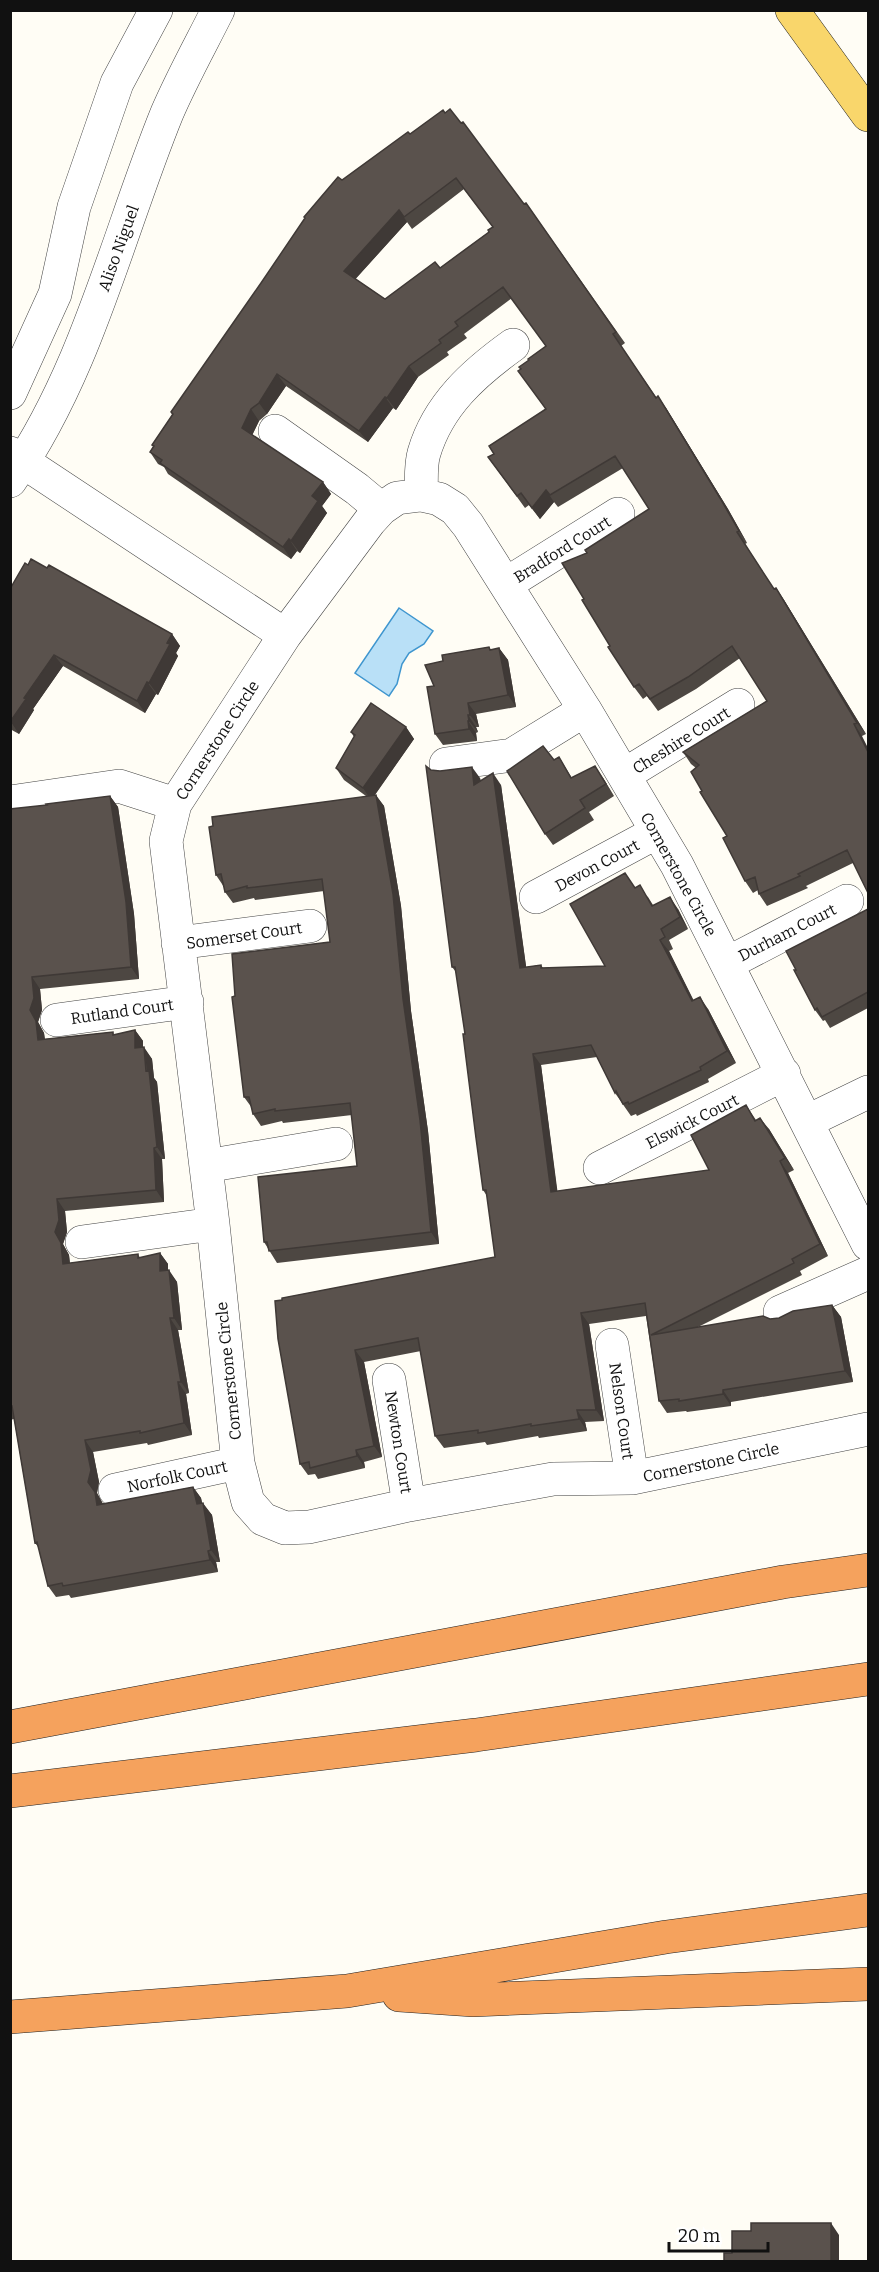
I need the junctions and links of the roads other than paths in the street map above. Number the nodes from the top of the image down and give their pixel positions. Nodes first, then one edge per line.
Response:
1 (156, 10) edge
2 (218, 10) edge
3 (792, 10) edge
4 (868, 114) edge
5 (513, 345) dead end
6 (10, 393) edge
7 (275, 431) dead end
8 (15, 465) edge
9 (421, 495) junction
10 (381, 509) junction
11 (618, 514) dead end
12 (506, 584) junction
13 (285, 635) junction
14 (738, 705) dead end
15 (585, 710) junction
16 (446, 764) dead end
17 (624, 775) junction
18 (10, 802) edge
19 (175, 804) junction
20 (657, 832) junction
21 (536, 897) dead end
22 (846, 901) dead end
23 (310, 926) dead end
24 (178, 944) junction
25 (728, 963) junction
26 (187, 1002) junction
27 (57, 1020) dead end
28 (784, 1074) junction
29 (868, 1092) edge
30 (808, 1121) junction
31 (336, 1144) dead end
32 (206, 1166) junction
33 (600, 1168) dead end
34 (213, 1224) junction
35 (82, 1242) dead end
36 (868, 1244) edge
37 (868, 1273) edge
38 (780, 1312) dead end
39 (612, 1345) dead end
40 (388, 1380) dead end
41 (868, 1429) edge
42 (238, 1463) junction
43 (632, 1478) junction
44 (115, 1490) dead end
45 (409, 1505) junction
46 (868, 1570) edge
47 (868, 1679) edge
48 (10, 1727) edge
49 (10, 1791) edge
50 (868, 1910) edge
51 (868, 1984) edge
52 (347, 1991) junction
53 (10, 2017) edge

1 - 6 street
2 - 8 street, Aliso Niguel
3 - 4 main road
5 - 9 street
7 - 10 street
8 - 13 street
9 - 10 street, Cornerstone Circle
9 - 12 street, Cornerstone Circle
10 - 13 street, Cornerstone Circle
11 - 12 street, Bradford Court
12 - 15 street, Cornerstone Circle
13 - 19 street, Cornerstone Circle
14 - 17 street, Cheshire Court
15 - 16 street
15 - 17 street, Cornerstone Circle
17 - 20 street, Cornerstone Circle
18 - 19 street
19 - 24 street, Cornerstone Circle
20 - 21 street, Devon Court
20 - 25 street, Cornerstone Circle
22 - 25 street, Durham Court
23 - 24 street, Somerset Court
24 - 26 street, Cornerstone Circle
25 - 28 street, Cornerstone Circle
26 - 27 street, Rutland Court
26 - 32 street, Cornerstone Circle
28 - 30 street, Cornerstone Circle
28 - 33 street, Elswick Court
29 - 30 street
30 - 36 street, Cornerstone Circle
31 - 32 street
32 - 34 street, Cornerstone Circle
34 - 35 street
34 - 42 street, Cornerstone Circle
37 - 38 street
39 - 43 street, Nelson Court
40 - 45 street, Newton Court
41 - 43 street, Cornerstone Circle
42 - 44 street, Norfolk Court
42 - 45 street, Cornerstone Circle
43 - 45 street, Cornerstone Circle
46 - 48 highway
47 - 49 highway
50 - 52 highway
51 - 52 highway
52 - 53 highway

